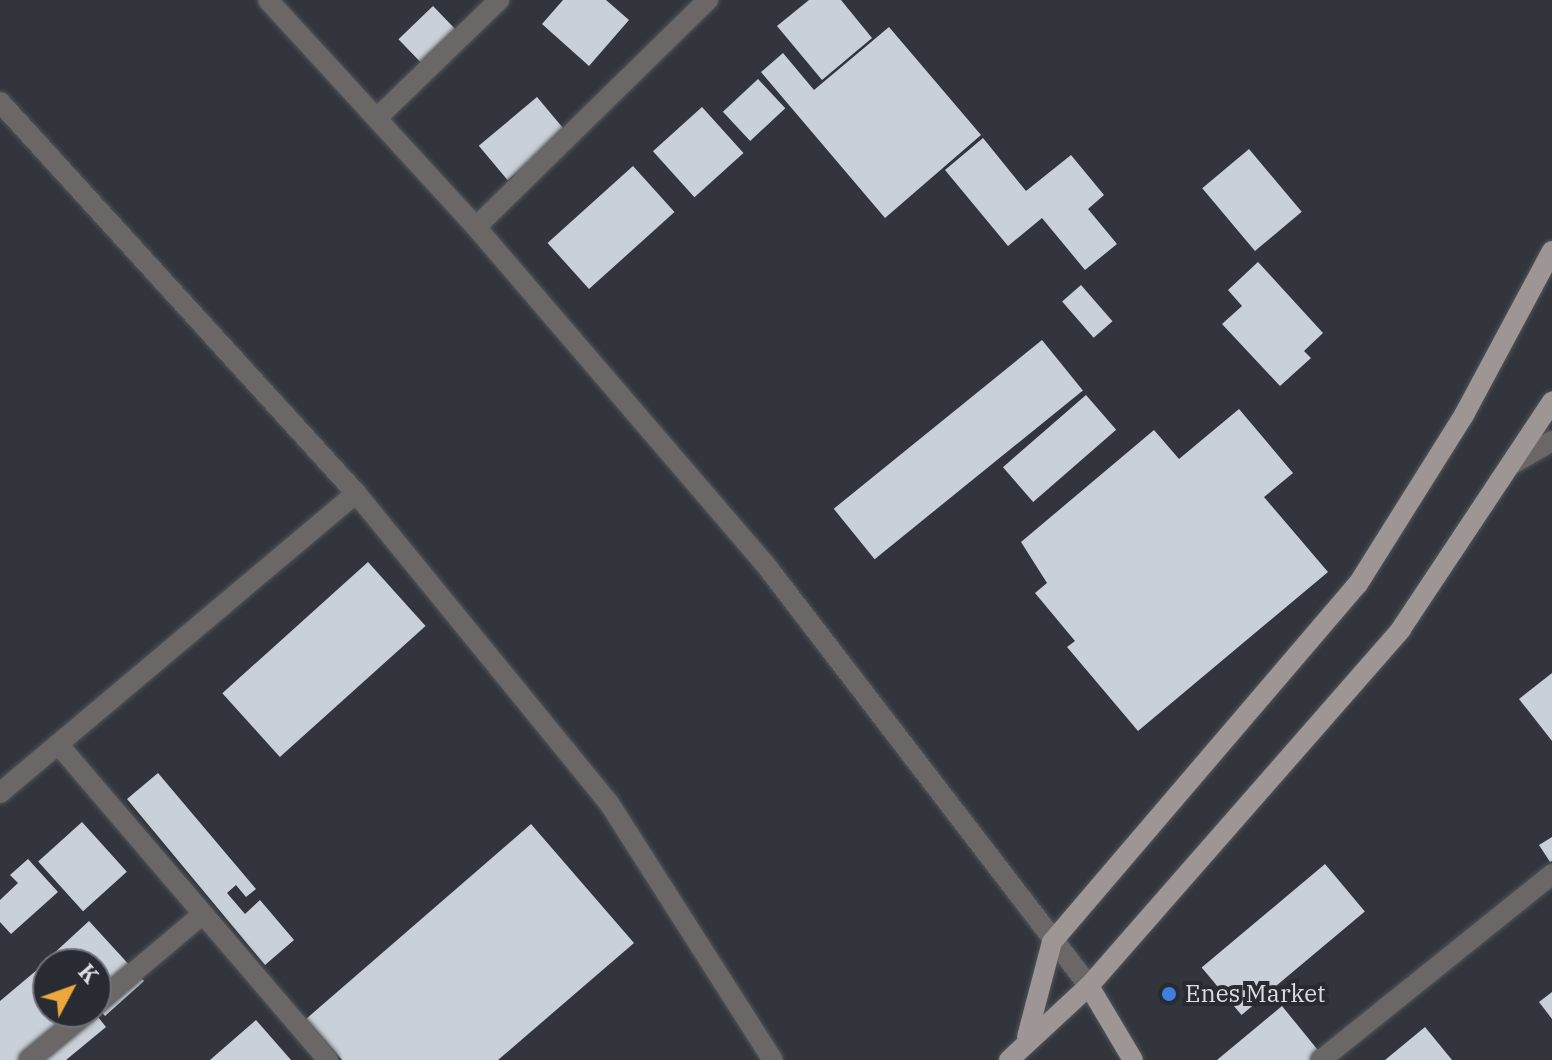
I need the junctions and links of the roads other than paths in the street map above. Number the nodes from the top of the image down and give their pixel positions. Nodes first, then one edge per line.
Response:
1 (268, 0) edge
2 (499, 0) edge
3 (708, 0) edge
4 (0, 102) edge
5 (377, 118) junction
6 (476, 227) junction
7 (1552, 251) edge
8 (1552, 402) edge
9 (1552, 441) edge
10 (1514, 463) junction
11 (356, 493) junction
12 (58, 744) junction
13 (0, 793) edge
14 (1552, 874) edge
15 (203, 914) junction
16 (1052, 942) junction
17 (1089, 986) junction
18 (112, 991) edge
19 (68, 1028) edge
20 (1027, 1037) junction
21 (29, 1060) edge
22 (328, 1060) edge
23 (773, 1060) edge
24 (1009, 1060) edge
25 (1133, 1060) edge
26 (1321, 1060) edge

1 - 5 street
2 - 5 street
3 - 6 street
4 - 11 street
5 - 6 street
6 - 16 street
7 - 16 main road
8 - 10 main road
9 - 10 street
10 - 17 main road
11 - 12 street
11 - 23 street
12 - 13 street
12 - 15 street
14 - 26 street
15 - 18 street
15 - 22 street
16 - 17 street
16 - 20 main road
17 - 20 main road
17 - 25 main road
19 - 21 street
20 - 24 main road

